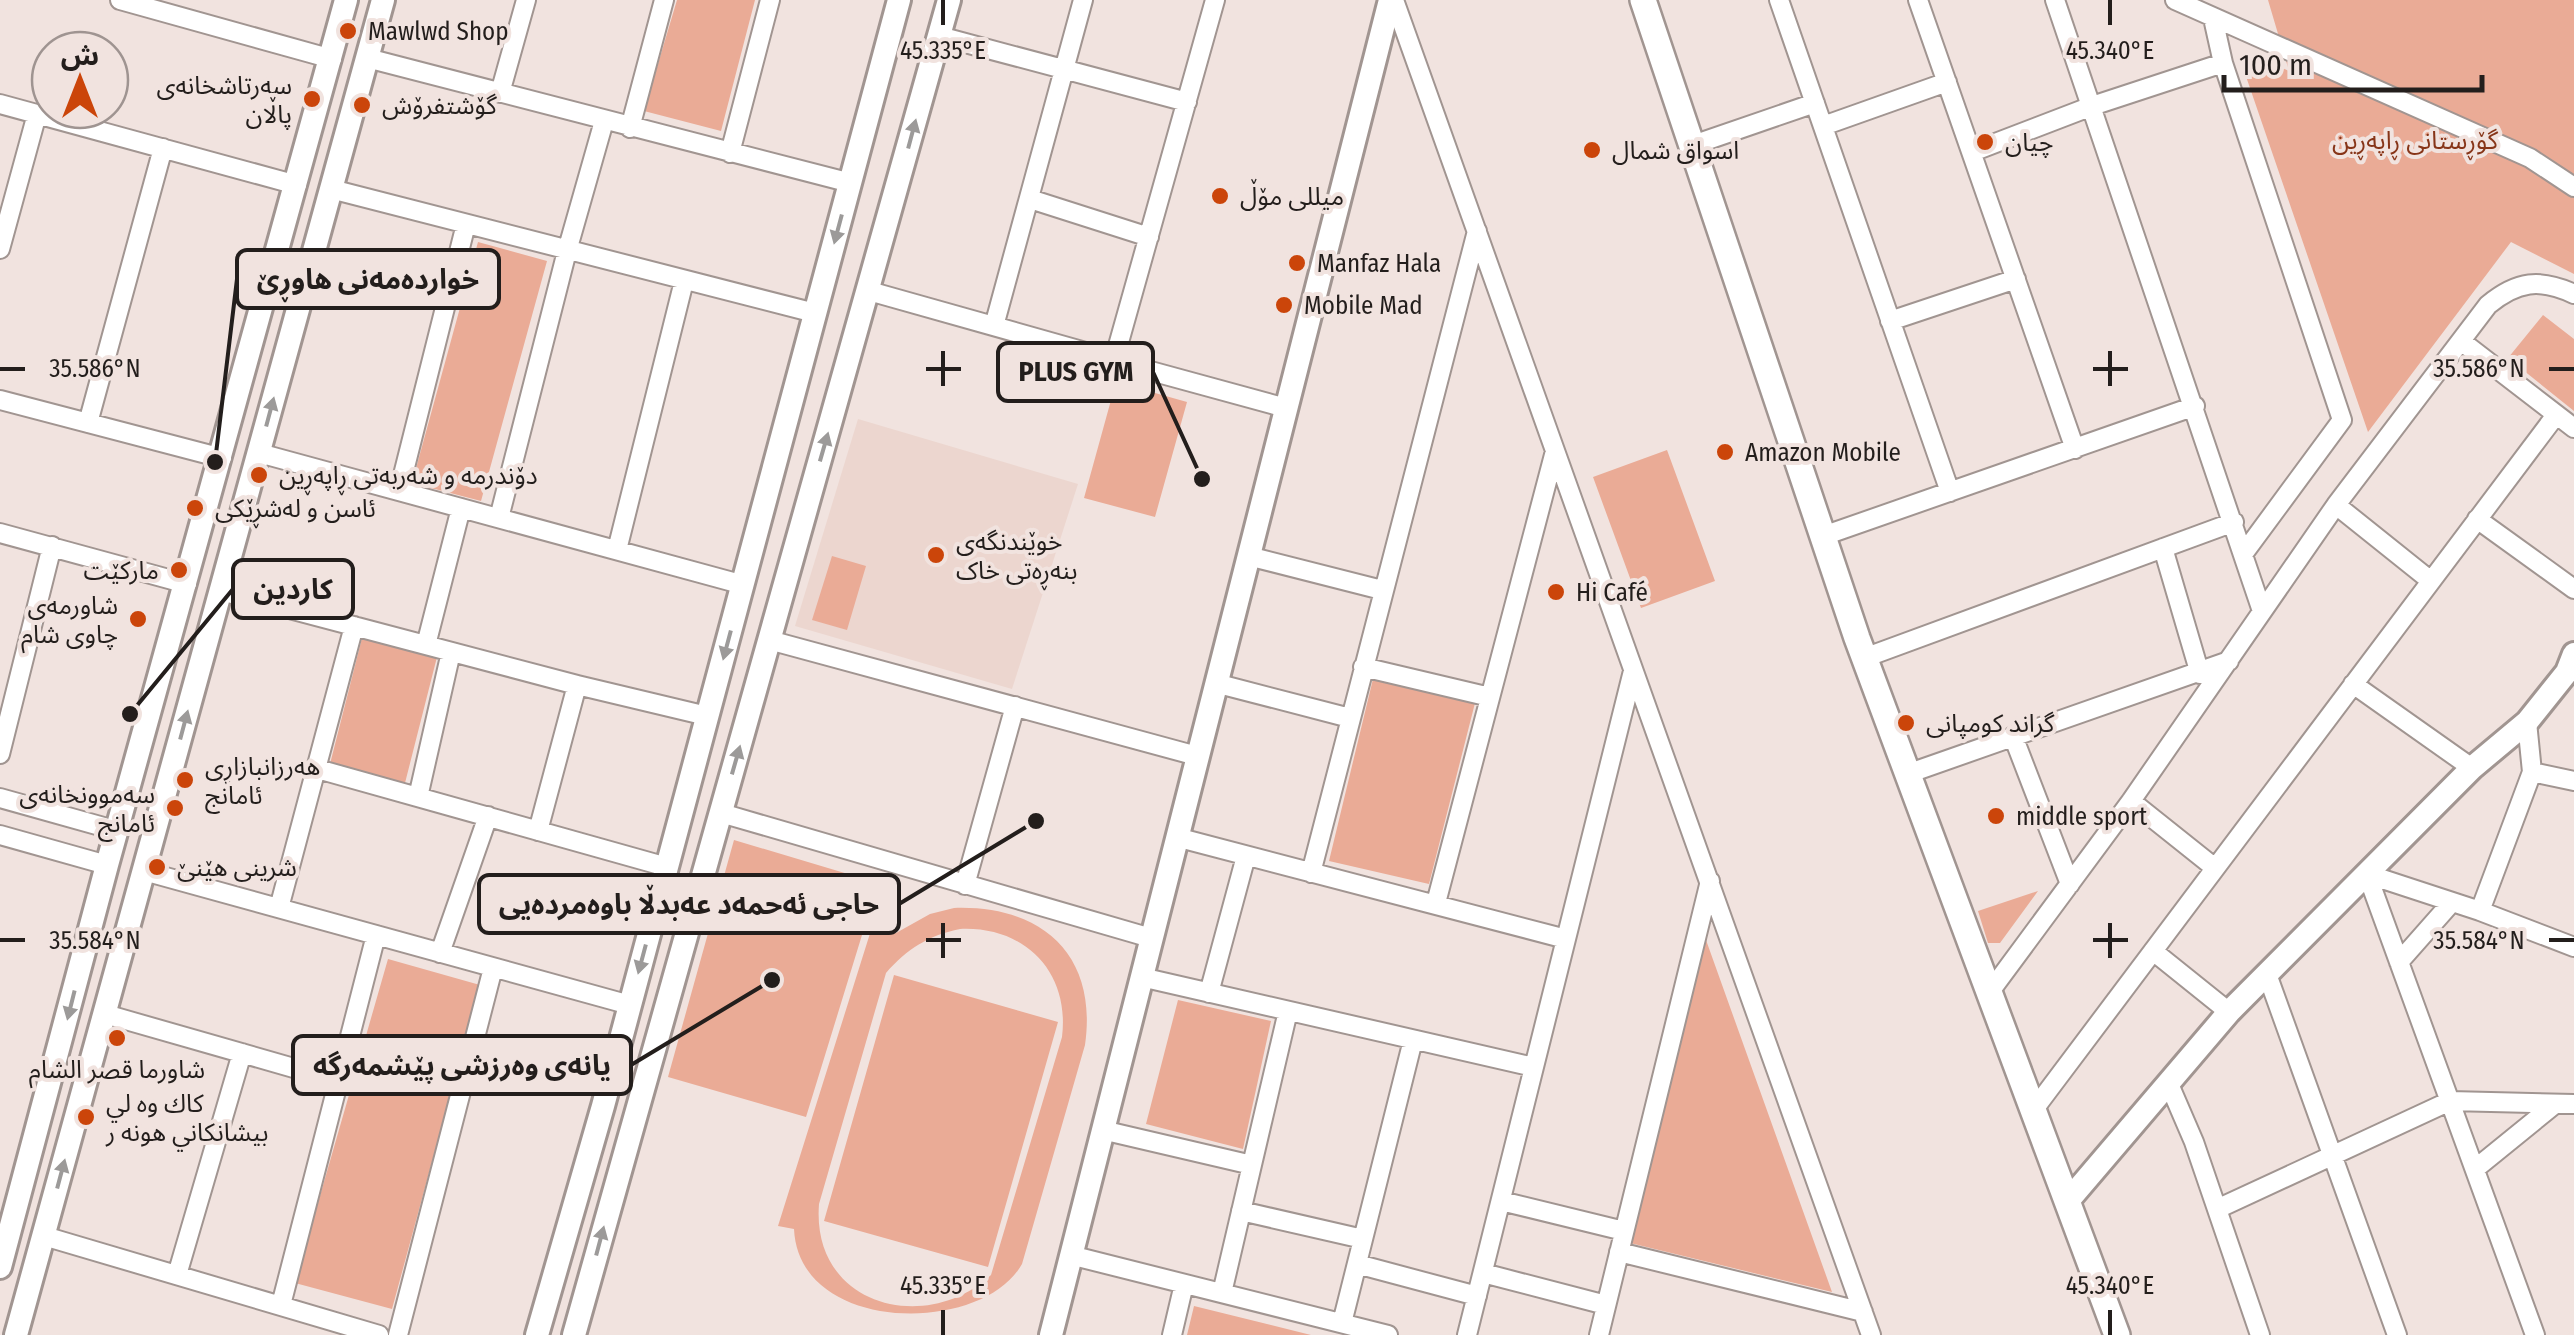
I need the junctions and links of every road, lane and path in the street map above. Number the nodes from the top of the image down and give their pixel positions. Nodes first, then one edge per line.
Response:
1 (120, 0) edge
2 (346, 0) edge
3 (382, 0) edge
4 (526, 0) edge
5 (664, 0) edge
6 (770, 0) edge
7 (899, 0) edge
8 (949, 0) edge
9 (1083, 0) edge
10 (1215, 0) edge
11 (1392, 0) edge
12 (1643, 0) edge
13 (1779, 0) edge
14 (1918, 0) edge
15 (2055, 0) edge
16 (2175, 0) edge
17 (2214, 18) junction
18 (939, 36) junction
19 (367, 58) junction
20 (332, 60) junction
21 (2223, 63) junction
22 (1065, 71) junction
23 (1947, 82) junction
24 (500, 94) junction
25 (1187, 102) junction
26 (0, 104) edge
27 (1815, 104) junction
28 (2092, 106) junction
29 (30, 112) edge
30 (604, 121) junction
31 (1823, 126) junction
32 (630, 128) junction
33 (33, 130) edge
34 (96, 130) edge
35 (1693, 146) junction
36 (162, 148) junction
37 (1972, 152) junction
38 (730, 153) junction
39 (296, 184) junction
40 (850, 184) junction
41 (331, 188) junction
42 (2574, 188) edge
43 (1030, 199) junction
44 (466, 224) junction
45 (1476, 231) junction
46 (1150, 238) junction
47 (0, 249) edge
48 (567, 251) junction
49 (276, 261) junction
50 (309, 270) junction
51 (2016, 280) junction
52 (684, 281) junction
53 (869, 291) junction
54 (2574, 294) edge
55 (815, 314) junction
56 (1890, 321) junction
57 (994, 326) junction
58 (2461, 341) junction
59 (1147, 370) dead end
60 (0, 400) edge
61 (2195, 406) junction
62 (1286, 408) junction
63 (2556, 415) junction
64 (88, 423) junction
65 (2574, 428) edge
66 (2075, 449) junction
67 (1555, 451) junction
68 (259, 453) junction
69 (222, 458) junction
70 (399, 491) junction
71 (1950, 492) junction
72 (2336, 505) junction
73 (462, 508) junction
74 (498, 518) junction
75 (2478, 519) junction
76 (2234, 522) junction
77 (0, 532) edge
78 (1823, 536) junction
79 (757, 539) junction
80 (52, 546) junction
81 (2163, 548) junction
82 (794, 549) junction
83 (618, 550) junction
84 (2244, 553) junction
85 (1248, 556) junction
86 (2430, 581) junction
87 (187, 584) junction
88 (744, 585) junction
89 (2574, 589) edge
90 (1382, 590) junction
91 (221, 591) junction
92 (2262, 611) junction
93 (354, 626) junction
94 (769, 640) junction
95 (426, 645) junction
96 (451, 652) junction
97 (1864, 658) junction
98 (2229, 661) junction
99 (2572, 665) edge
100 (1363, 667) junction
101 (1633, 671) junction
102 (2200, 674) junction
103 (1215, 683) junction
104 (2354, 684) junction
105 (576, 685) junction
106 (1490, 697) junction
107 (1015, 706) junction
108 (707, 716) junction
109 (1350, 718) junction
110 (2527, 722) junction
111 (2013, 736) junction
112 (0, 754) edge
113 (1197, 756) junction
114 (314, 768) junction
115 (2472, 768) junction
116 (2532, 772) junction
117 (1907, 774) junction
118 (2574, 782) edge
119 (418, 797) junction
120 (0, 798) edge
121 (2131, 801) junction
122 (721, 813) junction
123 (488, 816) junction
124 (118, 830) junction
125 (538, 830) junction
126 (0, 835) edge
127 (1176, 838) junction
128 (1246, 856) junction
129 (107, 865) junction
130 (667, 867) junction
131 (2215, 868) junction
132 (144, 871) junction
133 (1311, 872) junction
134 (2367, 874) junction
135 (1710, 880) junction
136 (965, 884) junction
137 (2070, 884) junction
138 (2452, 902) junction
139 (1436, 903) junction
140 (279, 908) junction
141 (2480, 910) junction
142 (376, 934) junction
143 (1151, 938) junction
144 (1566, 938) junction
145 (2574, 947) edge
146 (2153, 951) junction
147 (440, 952) junction
148 (2399, 962) junction
149 (494, 968) junction
150 (2267, 974) junction
151 (1141, 976) junction
152 (1209, 992) junction
153 (1990, 993) junction
154 (630, 1004) junction
155 (1288, 1011) junction
156 (2229, 1012) junction
157 (105, 1014) junction
158 (1413, 1040) junction
159 (242, 1053) junction
160 (1534, 1068) junction
161 (338, 1080) junction
162 (2170, 1084) junction
163 (2450, 1101) junction
164 (2564, 1104) edge
165 (603, 1106) junction
166 (2034, 1108) junction
167 (634, 1116) junction
168 (1102, 1130) junction
169 (2330, 1156) junction
170 (1252, 1166) junction
171 (2475, 1169) junction
172 (1500, 1201) junction
173 (2068, 1202) junction
174 (8, 1209) edge
175 (2217, 1209) junction
176 (1241, 1211) junction
177 (1624, 1231) junction
178 (44, 1236) junction
179 (1363, 1239) junction
180 (1619, 1252) junction
181 (1070, 1255) junction
182 (1356, 1264) junction
183 (0, 1267) edge
184 (1482, 1273) junction
185 (177, 1275) junction
186 (1184, 1284) junction
187 (1222, 1293) junction
188 (1477, 1296) junction
189 (281, 1305) junction
190 (1606, 1305) junction
191 (1864, 1312) junction
192 (1354, 1329) edge
193 (16, 1335) edge
194 (379, 1335) edge
195 (398, 1335) edge
196 (537, 1335) edge
197 (574, 1335) edge
198 (1050, 1335) edge
199 (1172, 1335) edge
200 (1388, 1335) edge
201 (1467, 1335) edge
202 (1599, 1335) edge
203 (1871, 1335) edge
204 (2117, 1335) edge
205 (2260, 1335) edge
206 (2397, 1335) edge
207 (2535, 1335) edge

1 - 20 street
2 - 20 street
3 - 19 street
4 - 24 street
5 - 32 street
6 - 38 street
7 - 40 street
8 - 18 street
9 - 22 street
10 - 25 street
11 - 45 street
11 - 62 street
12 - 35 main road
13 - 27 street
14 - 23 street
15 - 28 street
16 - 17 street
17 - 21 street
17 - 42 street
18 - 22 street
53 -> 18 street
19 - 24 street
19 - 41 street
20 - 39 street
21 - 28 street
21 - 84 street
22 - 25 street
22 - 43 street
23 - 31 street
23 - 37 street
24 - 30 street
25 - 46 street
26 - 29 street
27 - 31 street
27 - 35 street
28 - 37 street
28 - 61 street
30 - 32 street
30 - 48 street
31 - 56 street
32 - 38 street
33 - 47 street
34 - 36 street
35 - 78 main road
36 - 39 street
36 - 64 street
37 - 51 street
38 - 40 street
39 - 49 street
40 -> 55 street
41 - 44 street
41 - 50 street
43 - 46 street
43 - 57 street
44 - 48 street
44 - 70 street
45 - 67 street
45 - 90 street
46 - 57 street
48 - 52 street
48 - 74 street
49 - 50 street
49 - 69 street
68 -> 50 street
51 - 56 street
51 - 66 street
52 - 55 street
52 - 83 street
53 - 57 street
82 -> 53 street
54 - 58 street
55 - 79 street
56 - 71 street
58 - 63 street
58 - 72 street
59 - 62 street
60 - 64 street
61 - 66 street
61 - 76 street
62 - 85 street
63 - 65 street
63 - 75 street
64 - 69 street
66 - 71 street
67 - 101 street
67 - 106 street
68 - 70 street
68 - 91 street
69 - 87 street
70 - 73 street
71 - 78 street
72 - 86 street
72 - 92 street
73 - 74 street
73 - 95 street
74 - 83 street
75 - 86 street
75 - 89 street
76 - 81 street
76 - 84 street
77 - 80 street
78 - 97 main road
79 - 82 street
79 - 88 street
80 - 87 street
80 - 112 street
81 - 97 street
81 - 102 street
82 - 94 street
83 - 88 street
84 - 92 street
85 - 90 street
85 - 103 street
86 - 104 street
87 - 124 street
88 -> 108 street
90 - 100 street
91 - 93 street
132 -> 91 street
92 - 98 street
93 - 95 street
93 - 114 street
94 - 107 street
122 -> 94 street
95 - 96 street
96 - 105 street
96 - 119 street
97 - 117 main road
98 - 102 street
98 - 121 street
99 - 110 street
100 - 106 street
100 - 109 street
101 - 135 street
101 - 144 street
102 - 111 street
103 - 109 street
103 - 113 street
104 - 115 street
104 - 131 street
105 - 108 street
105 - 125 street
106 - 139 street
107 - 113 street
107 - 136 street
108 - 130 street
109 - 133 street
110 - 115 street
110 - 116 street
111 - 117 street
111 - 137 street
113 - 127 street
114 - 119 street
114 - 140 street
115 - 134 street
116 - 118 street
116 - 141 street
117 - 153 main road
119 - 123 street
120 - 124 street
121 - 131 street
121 - 137 street
122 - 136 street
122 - 167 street
123 - 125 street
123 - 147 street
124 - 129 street
125 - 130 street
126 - 129 street
127 - 128 street
127 - 143 street
128 - 133 street
128 - 152 street
129 -> 174 street
130 -> 154 street
131 - 146 street
132 - 140 street
132 - 157 street
133 - 139 street
134 - 138 street
134 - 148 street
134 - 150 street
135 - 177 street
135 - 191 street
136 - 143 street
137 - 153 street
138 - 141 street
138 - 148 street
139 - 144 street
140 - 142 street
141 - 145 street
142 - 147 street
142 - 161 street
143 - 151 street
144 - 160 street
146 - 156 street
146 - 166 street
147 - 149 street
148 - 163 street
149 - 154 street
149 - 195 street
150 - 156 street
150 - 169 street
151 - 152 street
151 - 168 street
152 - 155 street
153 - 166 main road
154 - 165 street
155 - 158 street
155 - 170 street
156 - 162 street
157 - 159 street
178 -> 157 street
158 - 160 street
158 - 179 street
159 - 161 street
159 - 185 street
160 - 172 street
161 - 189 street
162 - 173 street
162 - 175 street
163 - 164 street
163 - 169 street
163 - 171 street
164 - 171 street
165 - 167 street
165 - 196 street
166 - 173 main road
197 -> 167 street
168 - 170 street
168 - 181 street
169 - 175 street
169 - 206 street
170 - 176 street
171 - 207 street
172 - 177 street
172 - 184 street
173 - 204 main road
174 - 183 street
175 - 205 street
176 - 179 street
176 - 187 street
177 - 180 street
178 - 185 street
178 - 193 street
179 - 182 street
180 - 190 street
180 - 191 street
181 - 186 street
181 - 198 street
182 - 188 street
182 - 192 street
184 - 188 street
184 - 190 street
185 - 189 street
186 - 187 street
186 - 199 street
187 - 192 street
188 - 201 street
189 - 194 street
190 - 202 street
191 - 203 street
192 - 200 street

